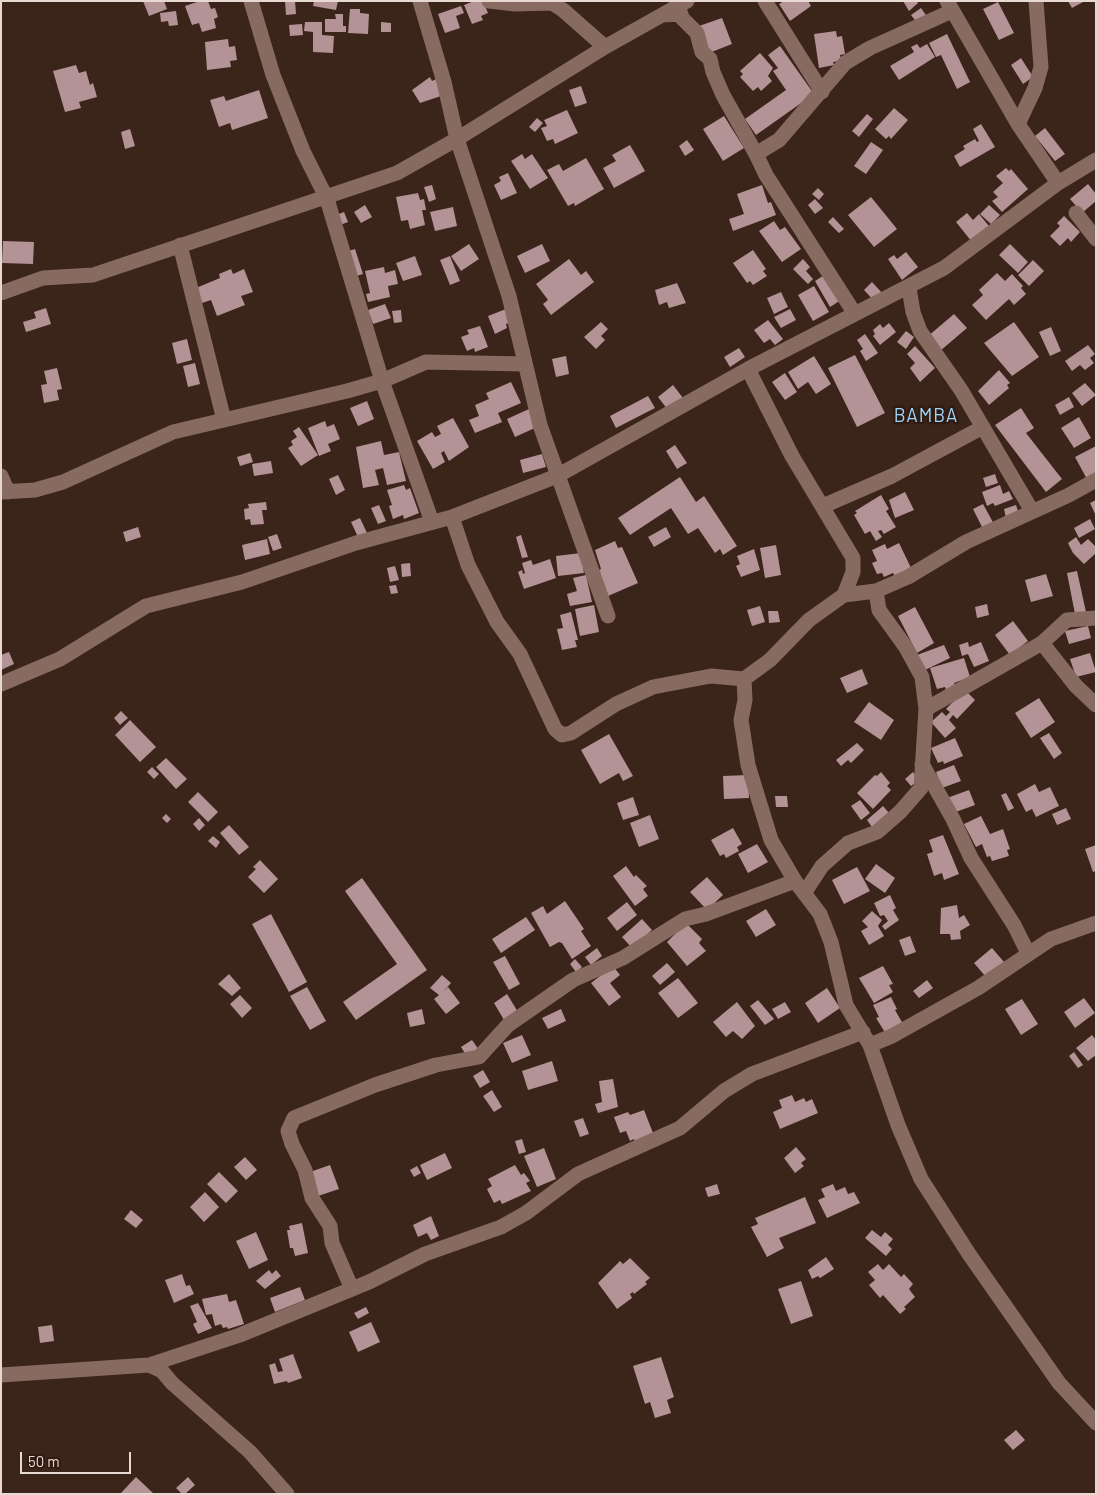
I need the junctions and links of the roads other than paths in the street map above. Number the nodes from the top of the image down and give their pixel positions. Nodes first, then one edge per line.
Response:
1 (251, 1) edge
2 (420, 1) edge
3 (489, 1) edge
4 (686, 1) edge
5 (766, 1) edge
6 (1036, 1) edge
7 (950, 6) edge
8 (660, 15) junction
9 (605, 47) junction
10 (822, 92) junction
11 (1018, 124) junction
12 (457, 139) junction
13 (756, 154) junction
14 (1096, 160) edge
15 (1058, 183) junction
16 (326, 199) junction
17 (1076, 213) dead end
18 (1096, 239) edge
19 (180, 245) junction
20 (909, 288) junction
21 (1, 293) edge
22 (855, 314) junction
23 (525, 364) junction
24 (748, 369) junction
25 (382, 381) junction
26 (224, 420) junction
27 (983, 427) junction
28 (1, 476) edge
29 (557, 476) junction
30 (1096, 480) edge
31 (5, 492) edge
32 (823, 506) junction
33 (1032, 511) junction
34 (452, 517) junction
35 (432, 522) junction
36 (876, 591) junction
37 (844, 595) junction
38 (608, 616) dead end
39 (1096, 618) edge
40 (1042, 643) junction
41 (744, 679) junction
42 (1, 684) edge
43 (1096, 705) edge
44 (926, 710) junction
45 (921, 763) junction
46 (800, 886) junction
47 (1096, 923) edge
48 (1028, 953) junction
49 (866, 1039) junction
50 (352, 1289) junction
51 (149, 1365) junction
52 (1, 1375) edge
53 (1096, 1423) edge
54 (282, 1492) edge

1 - 16 street
2 - 12 street
3 - 9 street
4 - 8 street
5 - 10 street
6 - 11 street
7 - 10 street
7 - 11 street
8 - 9 street
8 - 13 street
9 - 12 street
10 - 13 street
11 - 15 street
12 - 16 street
12 - 23 street
13 - 22 street
14 - 15 street
15 - 20 street
16 - 19 street
16 - 25 street
17 - 18 street
19 - 21 street
19 - 26 street
20 - 22 street
20 - 27 street
22 - 24 street
23 - 25 street
23 - 29 street
24 - 29 street
24 - 32 street
25 - 26 street
25 - 35 street
26 - 31 street
27 - 32 street
27 - 33 street
28 - 31 street
29 - 34 street
29 - 38 street
30 - 33 street
32 - 37 street
33 - 36 street
34 - 35 street
34 - 41 street
35 - 42 street
36 - 37 street
36 - 44 street
37 - 41 street
39 - 40 street
40 - 43 street
40 - 44 street
41 - 46 street
44 - 45 street
45 - 46 street
45 - 48 street
46 - 49 street
46 - 50 street
47 - 48 street
48 - 49 street
49 - 50 street
49 - 53 street
50 - 51 street
51 - 52 street
51 - 54 street

